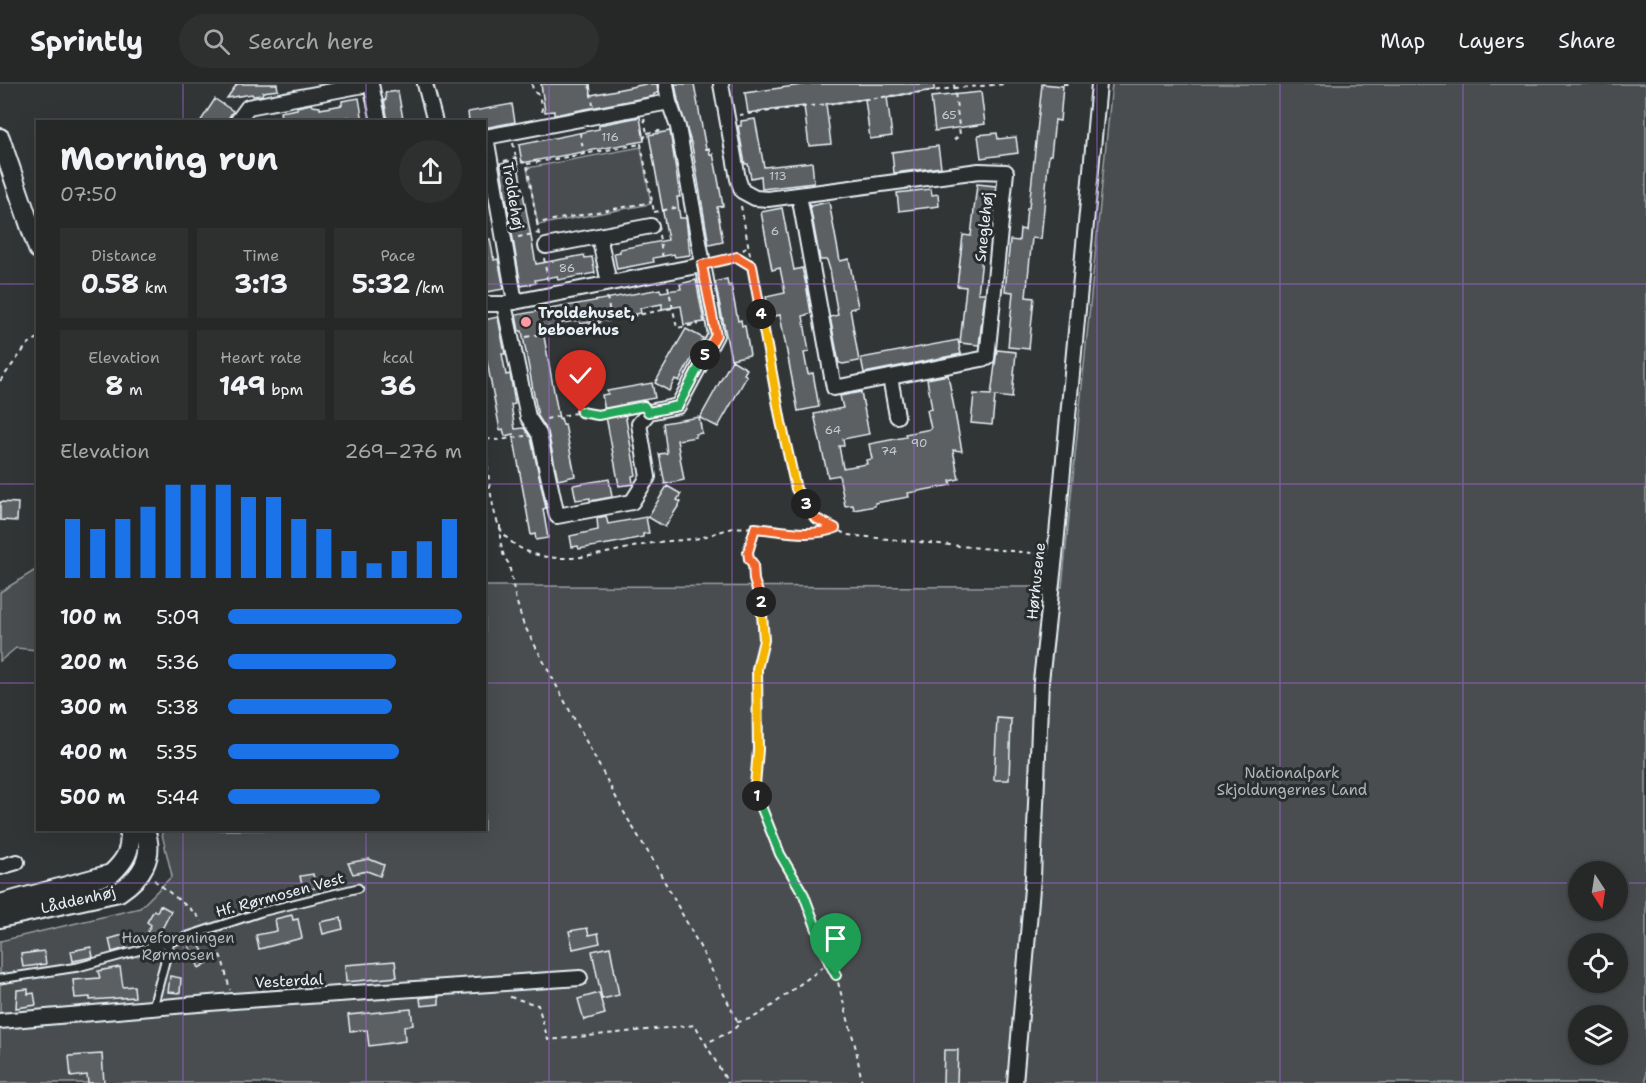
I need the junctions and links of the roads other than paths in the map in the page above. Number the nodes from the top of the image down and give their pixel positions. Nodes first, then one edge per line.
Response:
1 (370, 84) edge
2 (424, 84) edge
3 (666, 84) edge
4 (721, 84) edge
5 (1099, 84) edge
6 (669, 102) junction
7 (238, 120) edge
8 (379, 120) edge
9 (434, 120) edge
10 (0, 138) edge
11 (799, 195) junction
12 (655, 226) road end
13 (599, 236) junction
14 (36, 243) edge
15 (546, 246) dead end
16 (702, 265) junction
17 (607, 284) junction
18 (510, 303) junction
19 (486, 304) edge
20 (890, 377) junction
21 (897, 416) dead end
22 (129, 831) edge
23 (145, 831) edge
24 (17, 862) dead end
25 (0, 867) edge
26 (358, 888) dead end
27 (0, 904) edge
28 (0, 918) edge
29 (170, 942) junction
30 (580, 978) dead end
31 (0, 979) edge
32 (153, 1007) junction
33 (0, 1021) edge
34 (1015, 1083) edge

1 - 7 street
1 - 8 street
2 - 9 street
3 - 6 street
4 - 11 street, Sneglehøj
5 - 34 street, Hørhusene
6 - 16 street
6 - 18 street, Troldehøj
10 - 14 street
11 - 20 street, Sneglehøj
11 - 20 street, Sneglehøj
12 - 13 street
13 - 15 street
13 - 17 street
16 - 17 street
16 - 18 street, Troldehøj
17 - 18 street
18 - 19 street
20 - 21 street
22 - 27 street, Låddenhøj
23 - 28 street, Låddenhøj
24 - 25 street
26 - 29 lane, Hf. Rørmosen Vest
29 - 31 lane, Hf. Rørmosen Vest
29 - 32 lane
30 - 32 street, Vesterdal
32 - 33 street, Vesterdal

